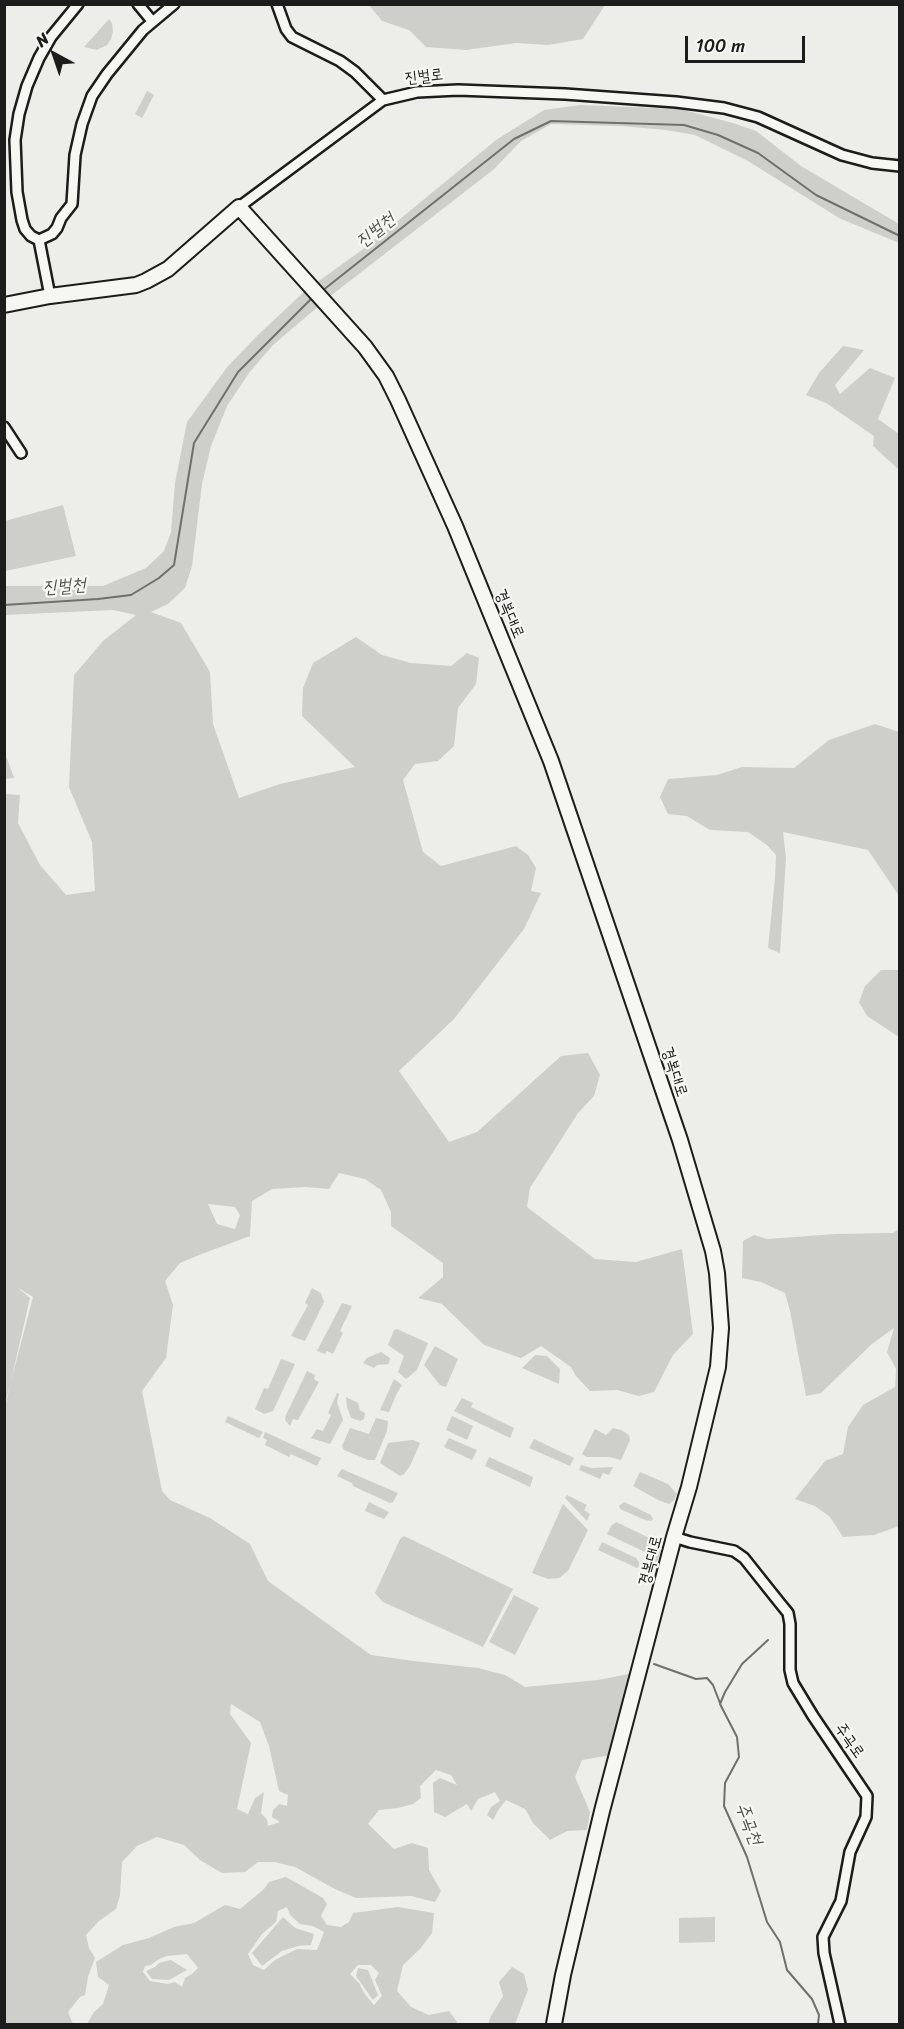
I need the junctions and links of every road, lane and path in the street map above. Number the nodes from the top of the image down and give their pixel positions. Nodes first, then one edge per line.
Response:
1 (78, 4) edge
2 (138, 4) edge
3 (174, 4) edge
4 (277, 4) edge
5 (152, 21) junction
6 (383, 100) junction
7 (900, 166) edge
8 (239, 207) junction
9 (39, 240) junction
10 (50, 296) junction
11 (4, 305) edge
12 (4, 427) edge
13 (21, 453) dead end
14 (674, 1537) junction
15 (554, 2025) edge
16 (840, 2025) edge

1 - 9 street
2 - 5 street
3 - 5 street
4 - 6 street
5 - 9 street
6 - 7 street, 진벌로
6 - 8 street, 진벌로
8 - 10 street, 진벌로
8 - 14 street, 경복대로
9 - 10 street
10 - 11 street, 진벌로
12 - 13 street
14 - 15 street, 경복대로
14 - 16 street, 주곡로

